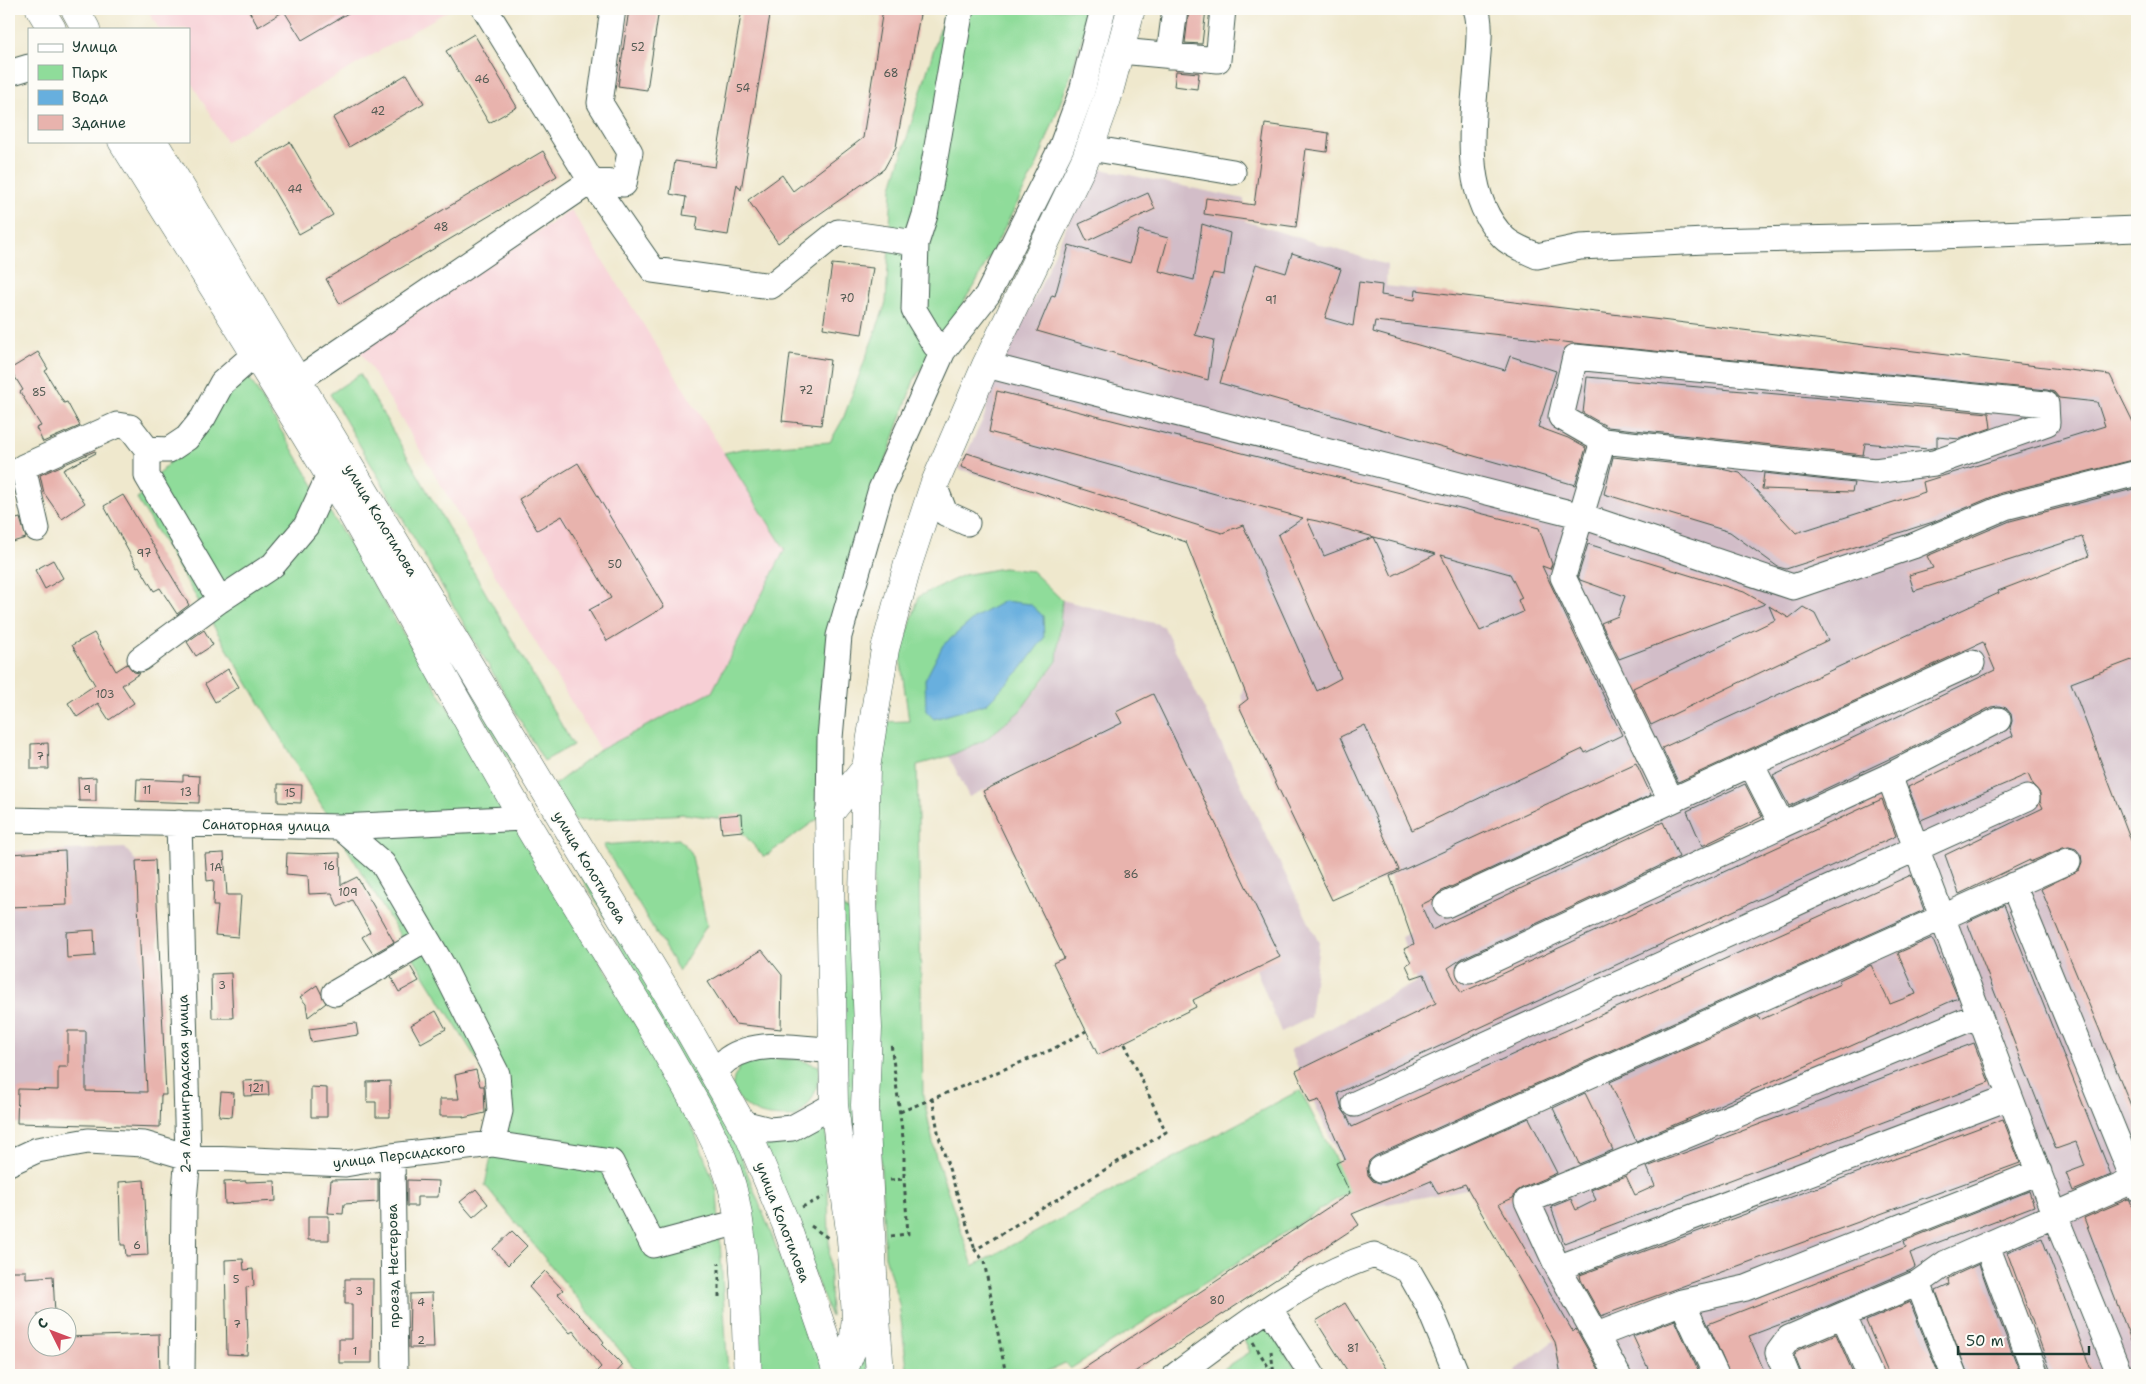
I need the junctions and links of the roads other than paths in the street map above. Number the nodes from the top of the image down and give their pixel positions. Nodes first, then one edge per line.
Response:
1 (40, 9) edge
2 (75, 9) edge
3 (485, 9) edge
4 (613, 9) edge
5 (961, 9) edge
6 (1103, 9) edge
7 (1132, 9) edge
8 (1175, 9) edge
9 (1224, 9) edge
10 (1476, 9) edge
11 (51, 28) edge
12 (85, 28) edge
13 (1120, 51) junction
14 (1169, 56) junction
15 (28, 67) edge
16 (9, 73) edge
17 (123, 142) edge
18 (155, 142) edge
19 (1090, 148) junction
20 (1233, 172) dead end
21 (591, 181) junction
22 (2137, 229) edge
23 (916, 243) junction
24 (943, 351) junction
25 (254, 355) junction
26 (986, 365) junction
27 (287, 386) junction
28 (1604, 441) junction
29 (147, 450) junction
30 (2137, 473) edge
31 (329, 476) junction
32 (934, 485) junction
33 (1582, 516) junction
34 (967, 523) dead end
35 (37, 529) dead end
36 (220, 600) junction
37 (140, 659) dead end
38 (1972, 663) dead end
39 (1998, 720) dead end
40 (1751, 764) junction
41 (866, 768) junction
42 (1889, 776) junction
43 (2027, 798) dead end
44 (1671, 800) junction
45 (829, 814) junction
46 (524, 818) junction
47 (9, 820) edge
48 (179, 823) junction
49 (1782, 825) junction
50 (340, 827) junction
51 (1917, 850) junction
52 (2068, 861) dead end
53 (2013, 885) junction
54 (1446, 905) dead end
55 (1942, 916) junction
56 (428, 939) junction
57 (1469, 971) dead end
58 (335, 993) dead end
59 (1979, 1015) junction
60 (832, 1051) junction
61 (714, 1074) junction
62 (2010, 1097) junction
63 (1355, 1104) dead end
64 (834, 1105) junction
65 (742, 1123) junction
66 (492, 1144) junction
67 (392, 1156) junction
68 (188, 1157) junction
69 (9, 1163) edge
70 (1381, 1169) dead end
71 (2038, 1172) junction
72 (2136, 1182) edge
73 (2055, 1216) junction
74 (739, 1222) junction
75 (1987, 1246) junction
76 (1558, 1268) junction
77 (1918, 1283) junction
78 (1682, 1302) junction
79 (1269, 1308) junction
80 (1843, 1315) junction
81 (1597, 1335) junction
82 (182, 1375) edge
83 (395, 1375) edge
84 (748, 1375) edge
85 (840, 1375) edge
86 (880, 1375) edge
87 (1176, 1375) edge
88 (1312, 1375) edge
89 (1457, 1375) edge
90 (1618, 1375) edge
91 (1716, 1375) edge
92 (1787, 1375) edge
93 (1870, 1375) edge
94 (1954, 1375) edge
95 (2036, 1375) edge
96 (2120, 1375) edge

1 - 11 main road
2 - 12 main road
3 - 21 street
4 - 21 street
5 - 23 street
6 - 24 street
7 - 13 main road
8 - 14 street
9 - 14 street
10 - 22 street
13 - 14 street
13 - 19 main road
15 - 16 street
17 - 25 main road, улица Колотилова
18 - 27 main road, улица Колотилова
19 - 20 street
19 - 26 main road
21 - 23 street
21 - 27 street
23 - 24 street
24 - 45 street
25 - 27 main road, улица Колотилова
25 - 29 street
26 - 32 main road
26 - 33 street
27 - 31 main road, улица Колотилова
27 - 61 main road, улица Колотилова
28 - 28 street
28 - 33 street
29 - 35 street
29 - 36 street
30 - 33 street
31 - 36 street
31 - 46 main road, улица Колотилова
32 - 34 street
32 - 41 main road
33 - 44 street
36 - 37 street
38 - 40 street
39 - 42 street
40 - 44 street
40 - 49 street
41 - 45 main road
41 - 86 main road
42 - 49 street
42 - 51 street
43 - 51 street
44 - 54 street
45 - 60 main road
46 - 50 street, Санаторная улица
46 - 74 main road, улица Колотилова
47 - 48 street, Санаторная улица
48 - 50 street, Санаторная улица
48 - 68 street, 2-я Ленинградская улица
49 - 57 street
50 - 56 street
51 - 55 street
51 - 63 street
52 - 53 street
53 - 55 street
53 - 72 street
55 - 59 street
55 - 70 street
56 - 58 street
56 - 66 street
59 - 62 street
59 - 76 street
60 - 61 street
60 - 64 main road
61 - 65 main road, улица Колотилова
62 - 71 street
62 - 76 street
64 - 65 street
64 - 85 main road
65 - 85 main road, улица Колотилова
66 - 67 street, улица Персидского
66 - 74 street, улица Персидского
67 - 68 street, улица Персидского
67 - 83 street, проезд Нестерова
68 - 69 street, улица Персидского
68 - 82 street, 2-я Ленинградская улица
71 - 73 street
71 - 78 street
72 - 73 street
73 - 75 street
73 - 96 street
74 - 84 main road, улица Колотилова
75 - 77 street
75 - 95 street
76 - 81 street
77 - 80 street
77 - 94 street
78 - 81 street
78 - 91 street
79 - 87 street
79 - 88 street
79 - 89 street
80 - 92 street
80 - 93 street
81 - 90 street

